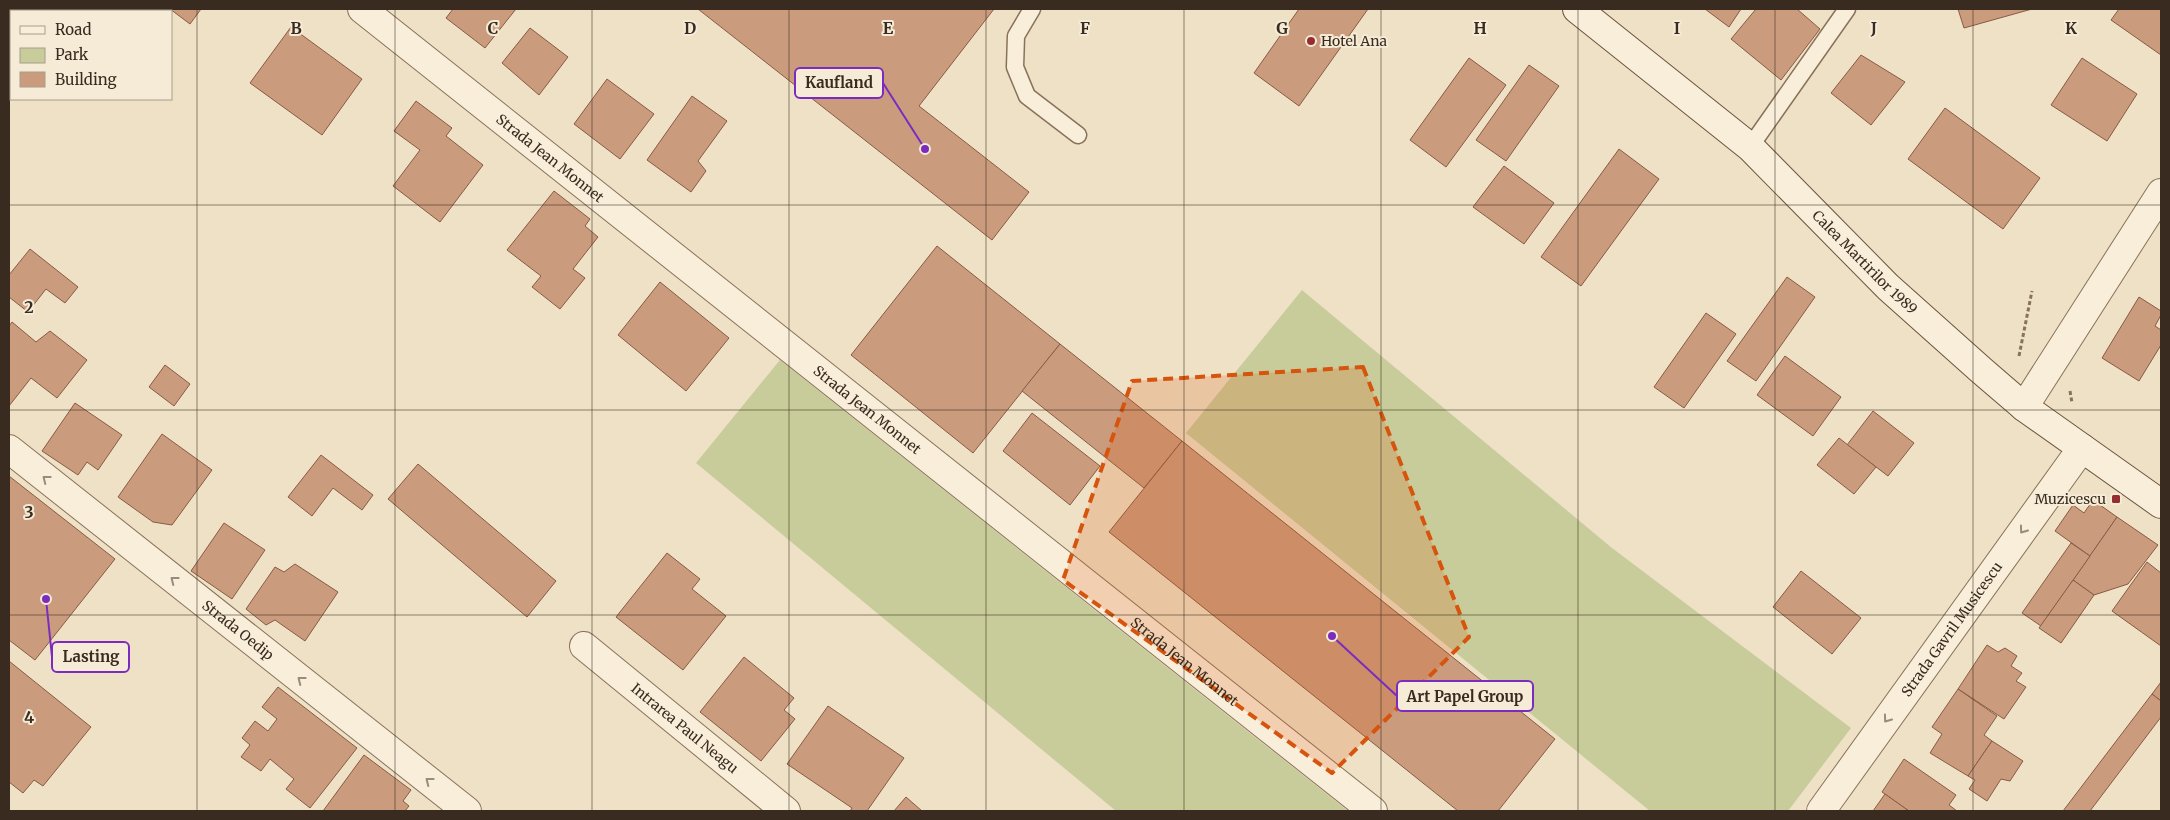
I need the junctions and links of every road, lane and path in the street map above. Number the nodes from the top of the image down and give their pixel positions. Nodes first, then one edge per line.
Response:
1 (362, 9) edge
2 (1032, 9) edge
3 (1577, 9) edge
4 (1847, 9) edge
5 (1078, 135) dead end
6 (1750, 147) junction
7 (2161, 193) edge
8 (2032, 291) dead end
9 (2019, 360) dead end
10 (2024, 406) junction
11 (2082, 448) junction
12 (9, 450) edge
13 (2161, 504) edge
14 (584, 646) dead end
15 (467, 811) edge
16 (786, 811) edge
17 (1373, 811) edge
18 (1821, 811) edge

1 - 17 street, Strada Jean Monnet
2 - 5 lane
3 - 6 street, Calea Martirilor 1989
4 - 6 lane
6 - 10 street, Calea Martirilor 1989
7 - 10 street
8 - 9 path
10 - 11 street, Calea Martirilor 1989
11 - 13 street, Calea Martirilor 1989
11 -> 18 street, Strada Gavril Musicescu
15 -> 12 street, Strada Oedip
14 - 16 street, Intrarea Paul Neagu

